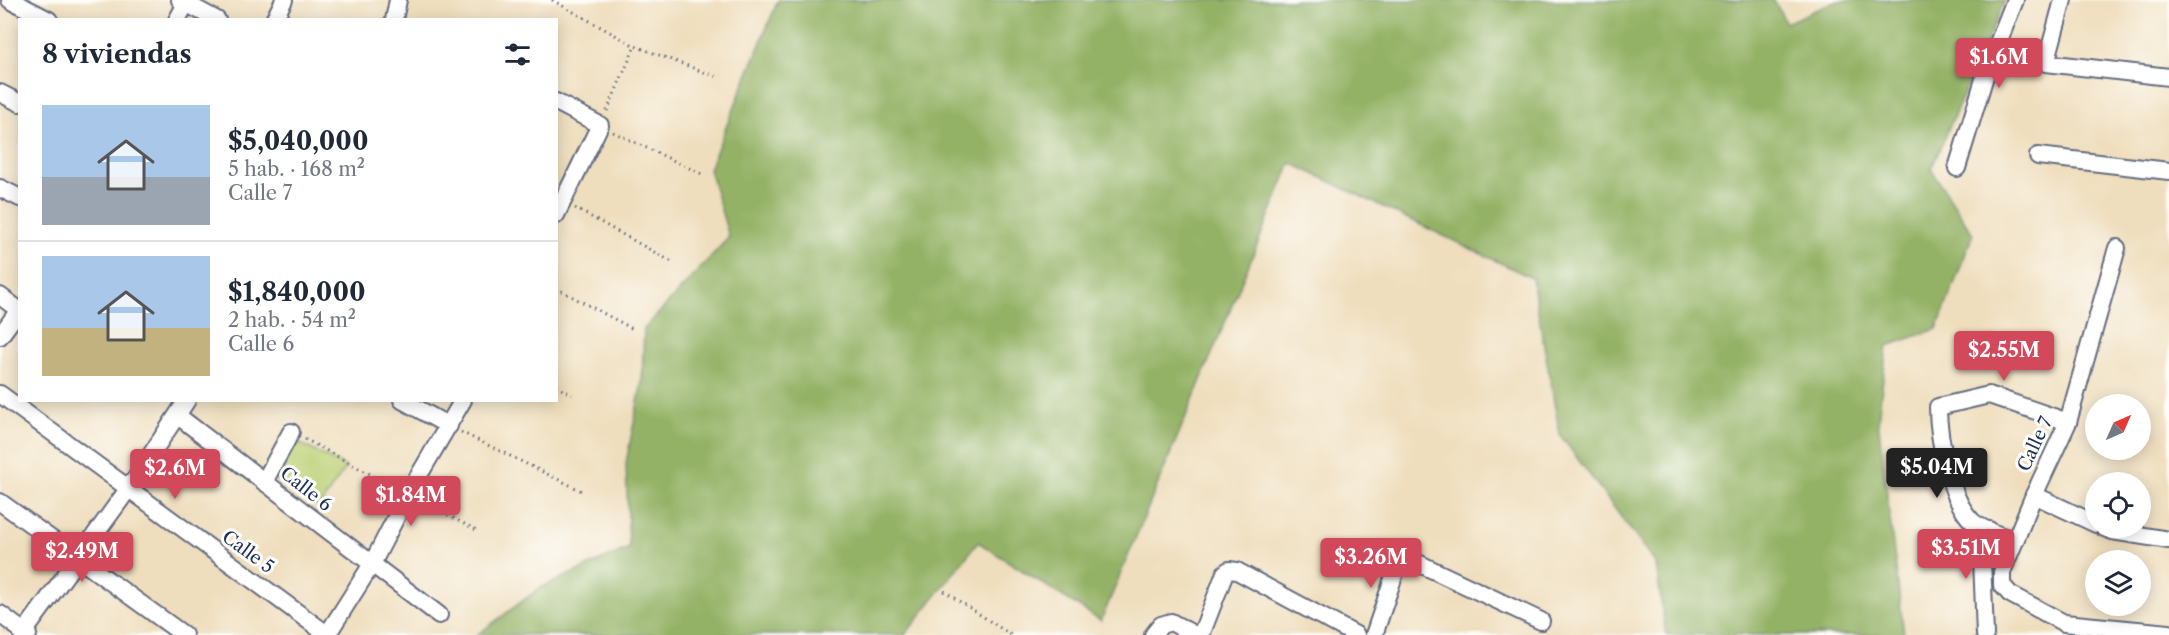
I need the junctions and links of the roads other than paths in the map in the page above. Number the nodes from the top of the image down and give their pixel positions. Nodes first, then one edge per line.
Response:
1 (10, 0) edge
2 (284, 0) edge
3 (2015, 0) edge
4 (2063, 0) edge
5 (185, 1) edge
6 (45, 18) edge
7 (178, 18) edge
8 (214, 18) edge
9 (274, 18) edge
10 (2169, 77) edge
11 (0, 93) edge
12 (18, 102) edge
13 (558, 103) edge
14 (2038, 156) dead end
15 (1957, 168) dead end
16 (2169, 171) edge
17 (0, 188) edge
18 (18, 197) edge
19 (559, 205) edge
20 (2116, 248) dead end
21 (0, 296) edge
22 (18, 309) edge
23 (18, 313) edge
24 (0, 336) edge
25 (0, 394) edge
26 (186, 402) edge
27 (406, 402) edge
28 (462, 402) edge
29 (178, 416) junction
30 (2068, 422) junction
31 (449, 426) junction
32 (291, 432) road end
33 (264, 482) junction
34 (129, 488) junction
35 (2034, 495) junction
36 (0, 502) edge
37 (2085, 519) edge
38 (1989, 530) junction
39 (2151, 537) edge
40 (2169, 540) edge
41 (2014, 541) junction
42 (77, 558) junction
43 (372, 564) junction
44 (0, 614) edge
45 (439, 615) dead end
46 (1541, 621) dead end
47 (1157, 630) edge
48 (2169, 633) edge
49 (24, 634) edge
50 (184, 635) edge
51 (327, 635) edge
52 (1195, 635) edge
53 (1201, 635) edge
54 (1356, 635) edge
55 (1374, 635) edge
56 (1984, 635) edge

1 - 6 street
2 - 9 street
3 - 15 street
4 - 10 street
5 - 7 street
5 - 8 street
11 - 12 street
13 - 19 street
14 - 16 street
17 - 18 street
20 - 30 street, Calle 7
21 - 22 street
23 - 24 street
25 - 34 street, Calle 5
26 - 29 street
27 - 31 street
28 - 31 street
29 - 33 street, Calle 6
29 - 34 street
30 - 35 street, Calle 7
30 - 38 street
31 - 43 street
32 - 33 street
33 - 43 street, Calle 6
34 - 42 street
34 - 51 street, Calle 5
35 - 37 street
35 - 41 street, Calle 7
36 - 42 street
38 - 41 street
38 - 56 street
39 - 40 street
41 - 48 street, Calle 7
42 - 49 street
42 - 50 street
43 - 45 street, Calle 6
43 - 51 street
44 - 49 street
46 - 55 street
47 - 52 street
53 - 54 street

